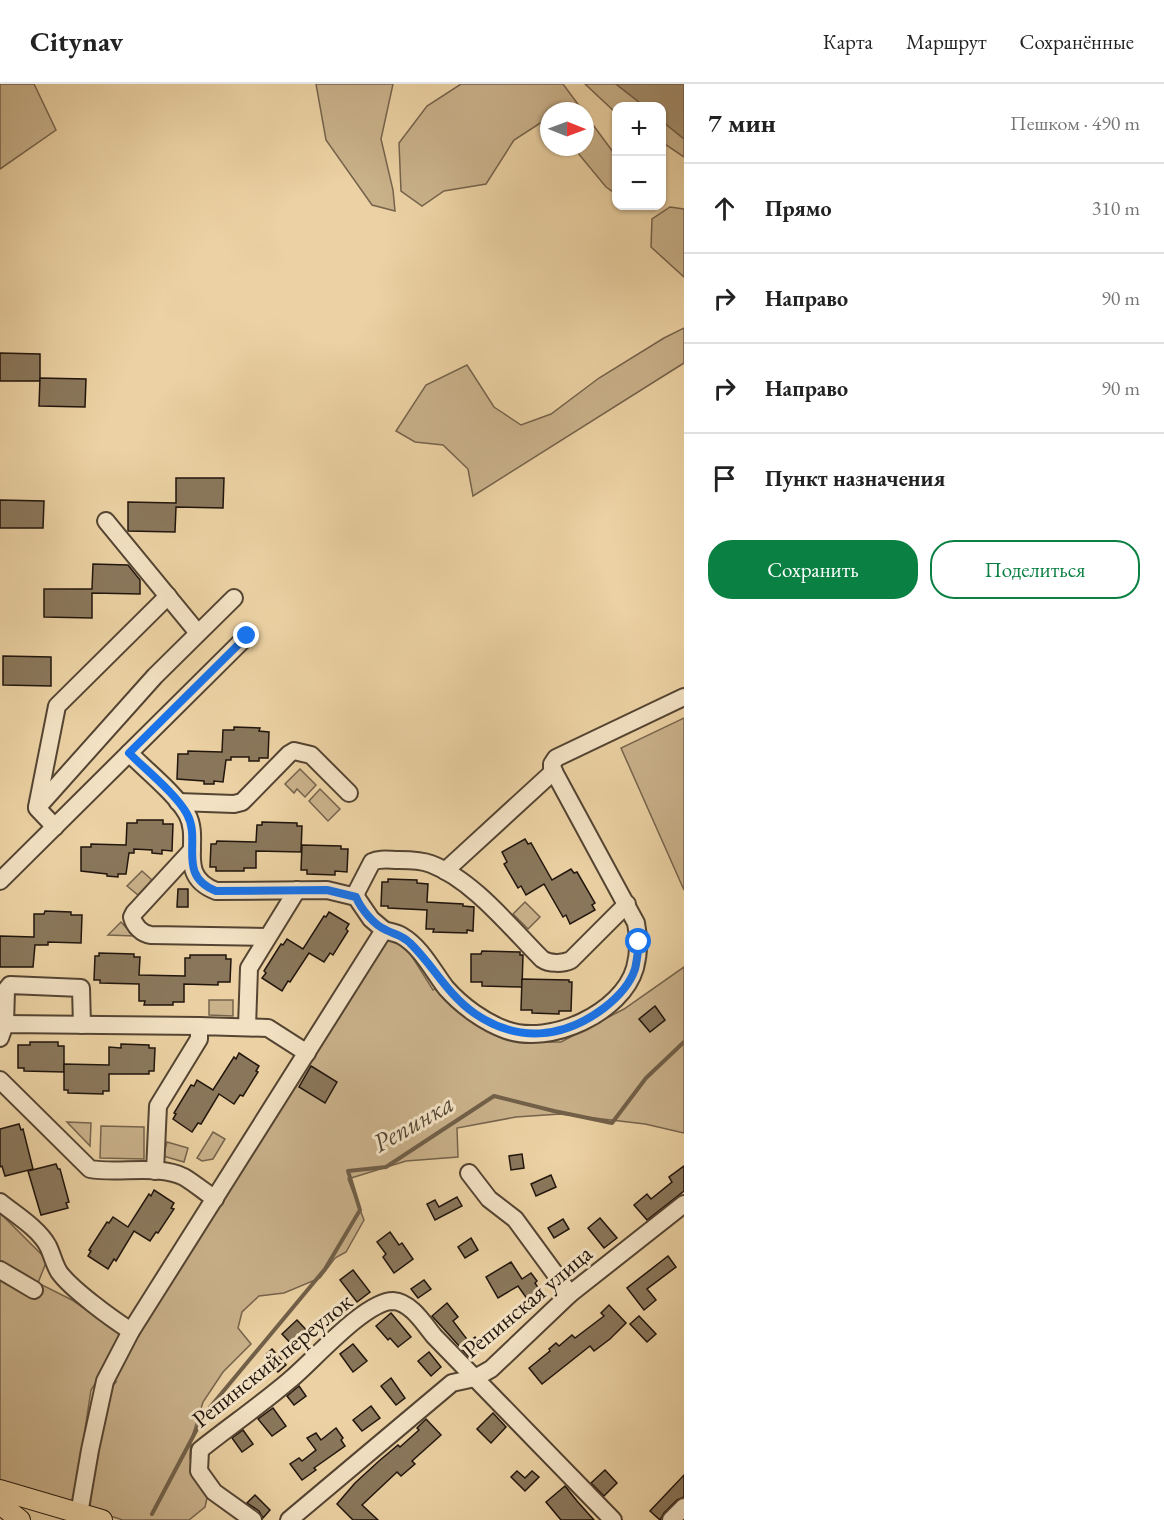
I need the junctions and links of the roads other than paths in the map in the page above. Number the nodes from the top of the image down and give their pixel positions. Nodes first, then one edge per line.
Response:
1 (106, 521) dead end
2 (168, 596) junction
3 (234, 598) dead end
4 (198, 633) junction
5 (247, 636) dead end
6 (684, 697) edge
7 (129, 753) junction
8 (554, 771) junction
9 (349, 793) dead end
10 (178, 802) junction
11 (37, 808) junction
12 (55, 826) junction
13 (192, 850) junction
14 (445, 871) junction
15 (0, 881) edge
16 (297, 890) junction
17 (356, 897) junction
18 (627, 904) junction
19 (384, 930) junction
20 (267, 937) junction
21 (82, 1025) junction
22 (199, 1026) junction
23 (247, 1027) junction
24 (2, 1031) edge
25 (307, 1053) junction
26 (0, 1080) edge
27 (155, 1171) junction
28 (469, 1173) dead end
29 (214, 1199) junction
30 (0, 1202) edge
31 (684, 1204) edge
32 (0, 1270) edge
33 (34, 1290) dead end
34 (570, 1294) junction
35 (131, 1331) junction
36 (475, 1378) junction
37 (0, 1490) edge
38 (0, 1504) edge
39 (684, 1507) edge
40 (79, 1514) junction
41 (20, 1520) edge
42 (102, 1520) edge
43 (253, 1520) edge
44 (288, 1520) edge
45 (613, 1520) edge
46 (671, 1520) edge

1 - 2 street
2 - 4 street
2 - 11 street
3 - 4 street
4 - 11 street
5 - 7 street
6 - 8 street
7 - 10 street
7 - 12 street
8 - 14 street
8 - 18 street
9 - 10 street
10 - 13 street
11 - 12 street
12 - 15 street
13 - 16 street
13 - 20 street
14 - 17 street
14 - 18 street
16 - 17 street
16 - 20 street
17 - 19 street
18 - 19 street
19 - 25 street
20 - 23 street
21 - 22 street
21 - 24 street
21 - 24 street
22 - 23 street
22 - 27 street
23 - 25 street
25 - 29 street
26 - 27 street
27 - 29 street
28 - 34 street
29 - 35 street
30 - 35 street
31 - 34 street, Репинская улица
32 - 33 street
34 - 36 street, Репинская улица
35 - 40 street
36 - 43 street, Репинский переулок
36 - 44 street, Репинская улица
36 - 45 street
37 - 40 main road
38 - 41 main road
39 - 46 street
40 - 42 main road

